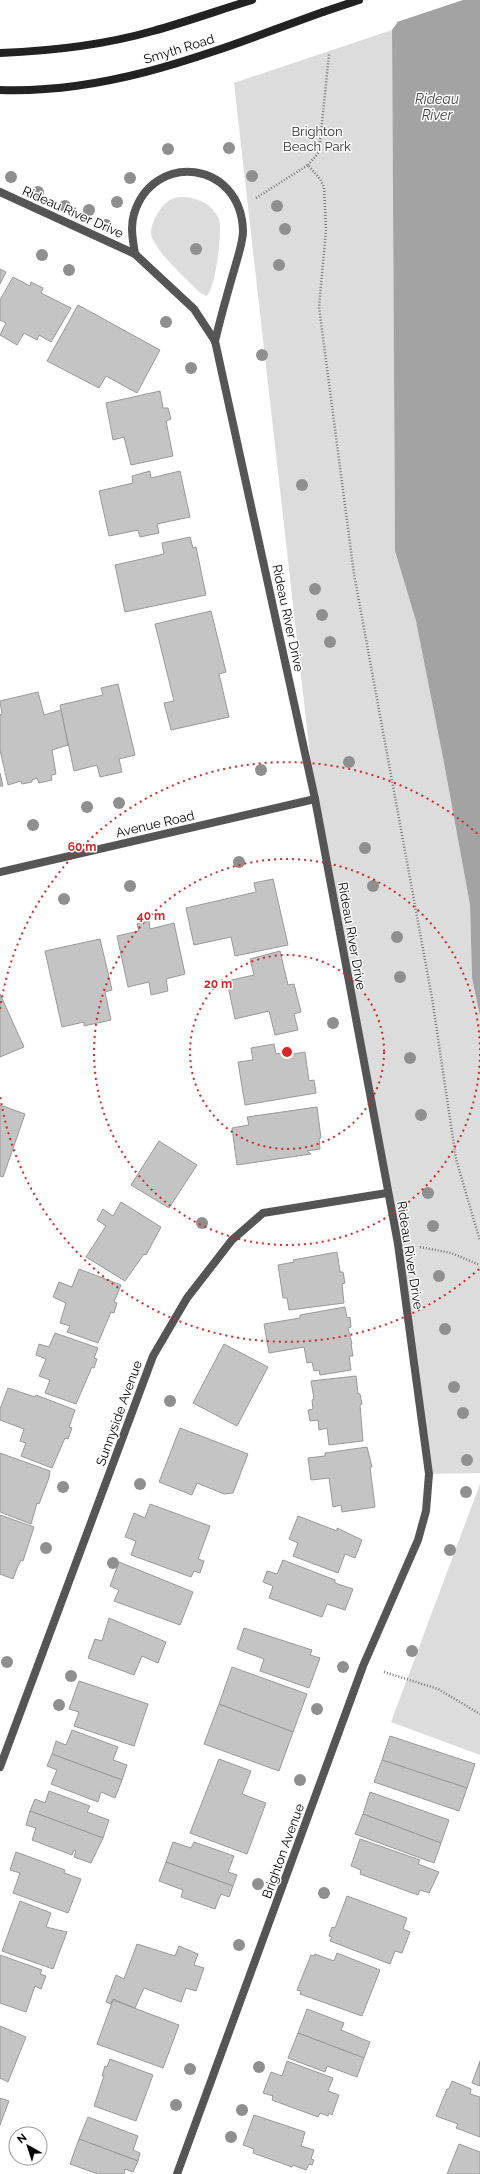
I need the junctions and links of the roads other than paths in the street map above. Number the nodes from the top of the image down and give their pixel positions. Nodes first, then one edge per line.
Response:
1 (252, 0) edge
2 (359, 0) edge
3 (0, 53) edge
4 (0, 90) edge
5 (0, 192) edge
6 (135, 254) junction
7 (215, 340) junction
8 (315, 800) junction
9 (0, 872) edge
10 (387, 1193) junction
11 (418, 1540) joint
12 (0, 1767) edge
13 (177, 2174) edge

1 - 3 main road, Smyth Road
2 - 4 main road, Smyth Road, bridge
5 - 6 street, Rideau River Drive
6 - 7 street, Rideau River Drive
6 - 7 street, Rideau River Drive
7 - 8 street, Rideau River Drive
8 - 9 street, Avenue Road
8 - 10 street, Rideau River Drive
10 - 11 street, Rideau River Drive
10 - 12 street, Sunnyside Avenue
11 - 13 street, Brighton Avenue

